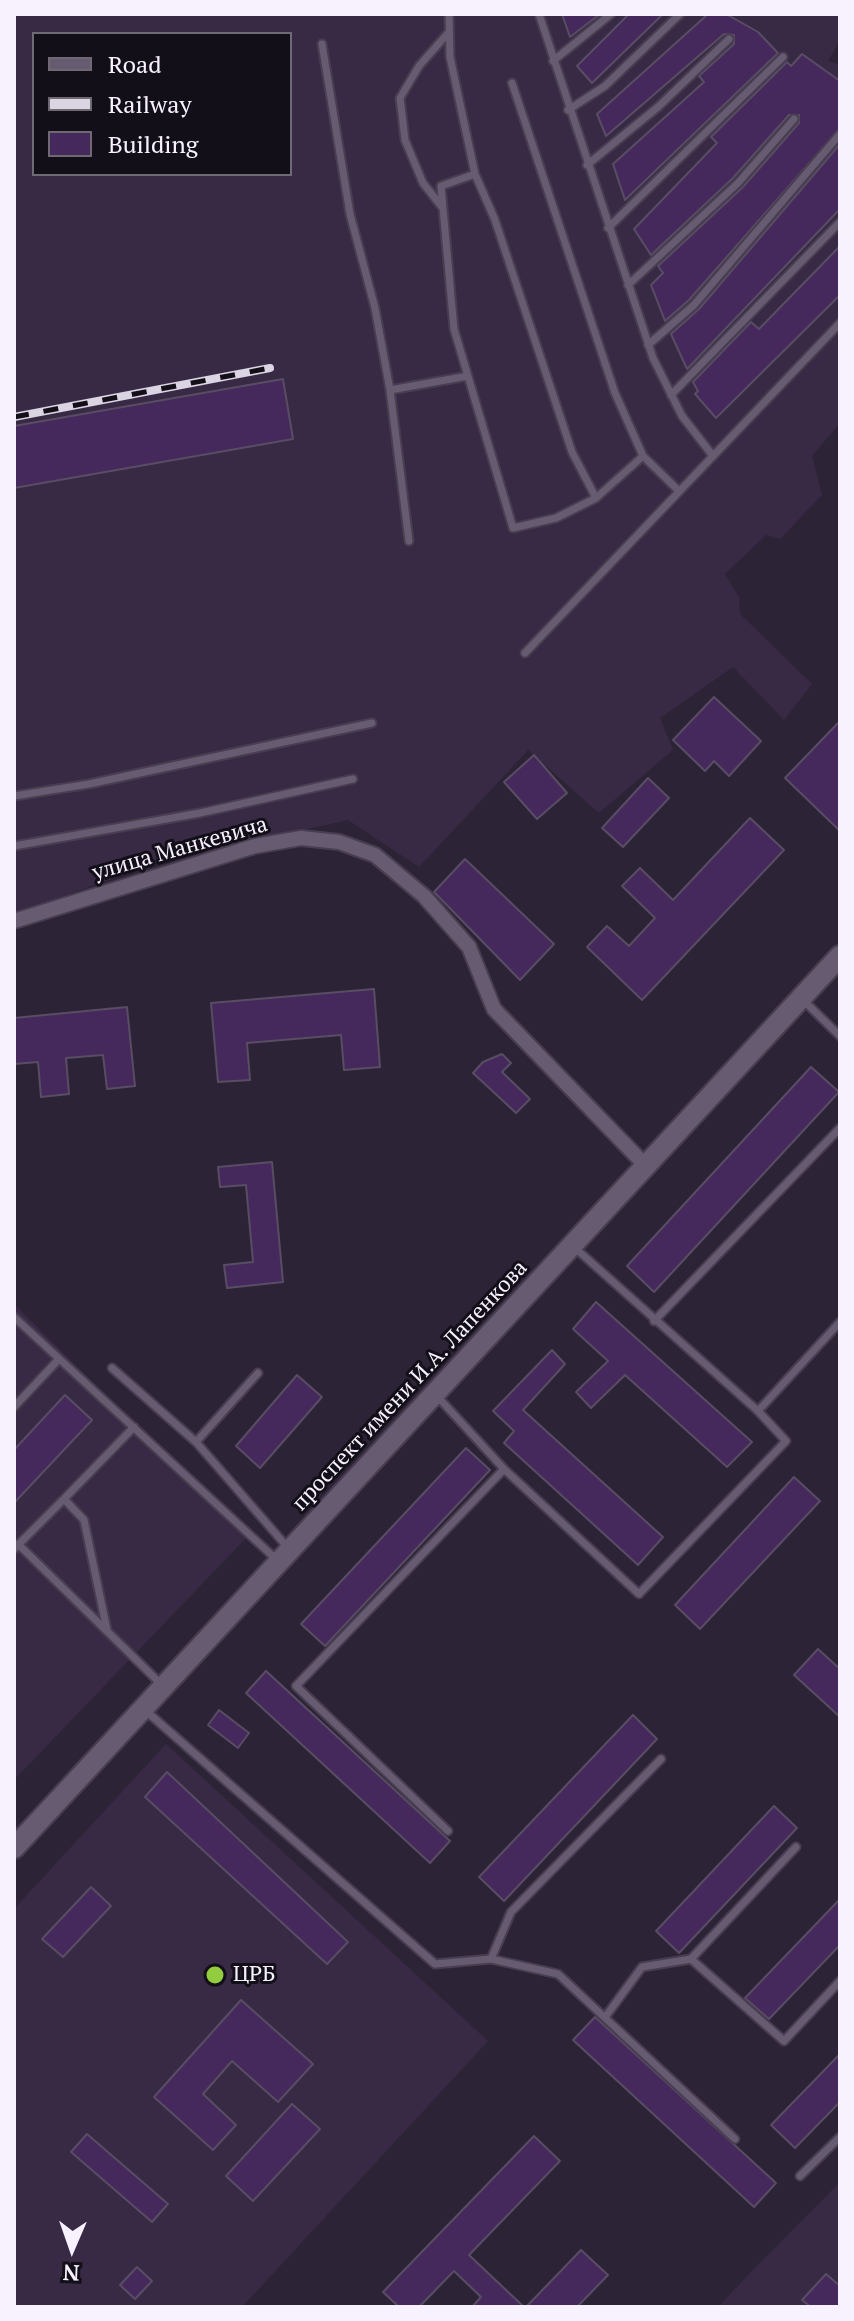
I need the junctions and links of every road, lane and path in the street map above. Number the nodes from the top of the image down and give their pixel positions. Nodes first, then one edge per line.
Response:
1 (449, 14) edge
2 (539, 14) edge
3 (611, 14) edge
4 (680, 14) edge
5 (449, 32) junction
6 (729, 39) dead end
7 (322, 44) dead end
8 (783, 57) dead end
9 (553, 61) junction
10 (512, 83) dead end
11 (568, 110) junction
12 (794, 119) dead end
13 (840, 134) edge
14 (587, 165) junction
15 (475, 174) junction
16 (443, 209) junction
17 (840, 222) edge
18 (608, 228) junction
19 (628, 285) junction
20 (840, 323) edge
21 (648, 345) junction
22 (468, 376) junction
23 (390, 390) junction
24 (671, 395) junction
25 (643, 456) junction
26 (713, 456) junction
27 (679, 491) junction
28 (596, 498) junction
29 (409, 541) dead end
30 (525, 653) dead end
31 (372, 723) dead end
32 (353, 779) dead end
33 (14, 796) edge
34 (14, 846) edge
35 (14, 921) edge
36 (840, 956) edge
37 (802, 999) junction
38 (840, 1036) edge
39 (840, 1128) edge
40 (645, 1165) junction
41 (573, 1246) junction
42 (14, 1317) edge
43 (654, 1321) junction
44 (840, 1322) edge
45 (59, 1359) junction
46 (112, 1368) dead end
47 (258, 1373) dead end
48 (436, 1395) junction
49 (14, 1407) edge
50 (758, 1411) junction
51 (134, 1427) junction
52 (196, 1442) junction
53 (504, 1469) junction
54 (64, 1499) junction
55 (16, 1547) edge
56 (285, 1556) junction
57 (107, 1630) junction
58 (165, 1687) junction
59 (144, 1709) junction
60 (661, 1759) dead end
61 (448, 1831) dead end
62 (796, 1847) dead end
63 (14, 1848) edge
64 (491, 1959) junction
65 (691, 1959) junction
66 (840, 1981) edge
67 (606, 2016) junction
68 (840, 2137) edge
69 (735, 2139) dead end
70 (800, 2176) dead end

1 - 5 lane
2 - 9 lane
3 - 9 lane
4 - 11 lane
5 - 15 lane
5 - 16 lane
6 - 14 lane
7 - 23 lane
8 - 18 lane
9 - 11 lane
10 - 25 lane
11 - 14 lane
12 - 19 lane
13 - 21 lane
14 - 18 lane
15 - 16 lane
15 - 28 lane
16 - 22 lane
17 - 24 lane
18 - 19 lane
19 - 21 lane
20 - 26 lane
21 - 24 lane
22 - 23 lane
22 - 28 lane
23 - 29 lane
24 - 26 lane
25 - 27 lane
25 - 28 lane
26 - 27 lane
27 - 30 lane
31 - 33 lane
32 - 34 lane
35 - 40 street, улица Манкевича
36 - 37 main road, проспект имени И.А. Лапенкова
37 - 38 lane
37 - 40 main road, проспект имени И.А. Лапенкова
39 - 43 lane
40 - 41 main road, проспект имени И.А. Лапенкова
41 - 43 lane
41 - 48 main road, проспект имени И.А. Лапенкова
42 - 45 lane
43 - 50 lane
44 - 50 lane
45 - 49 lane
45 - 51 lane
46 - 52 lane
47 - 52 lane
48 - 53 lane
48 - 56 main road, проспект имени И.А. Лапенкова
50 - 53 lane
51 - 54 lane
51 - 56 lane
52 - 56 lane
53 - 61 lane
54 - 55 lane
54 - 57 lane
55 - 57 lane
56 - 58 main road, проспект имени И.А. Лапенкова
57 - 58 lane
58 - 59 main road, проспект имени И.А. Лапенкова
59 - 63 main road, проспект имени И.А. Лапенкова
59 - 64 lane
60 - 64 lane
62 - 65 lane
64 - 67 lane
65 - 66 lane
65 - 67 lane
67 - 69 lane
68 - 70 lane

